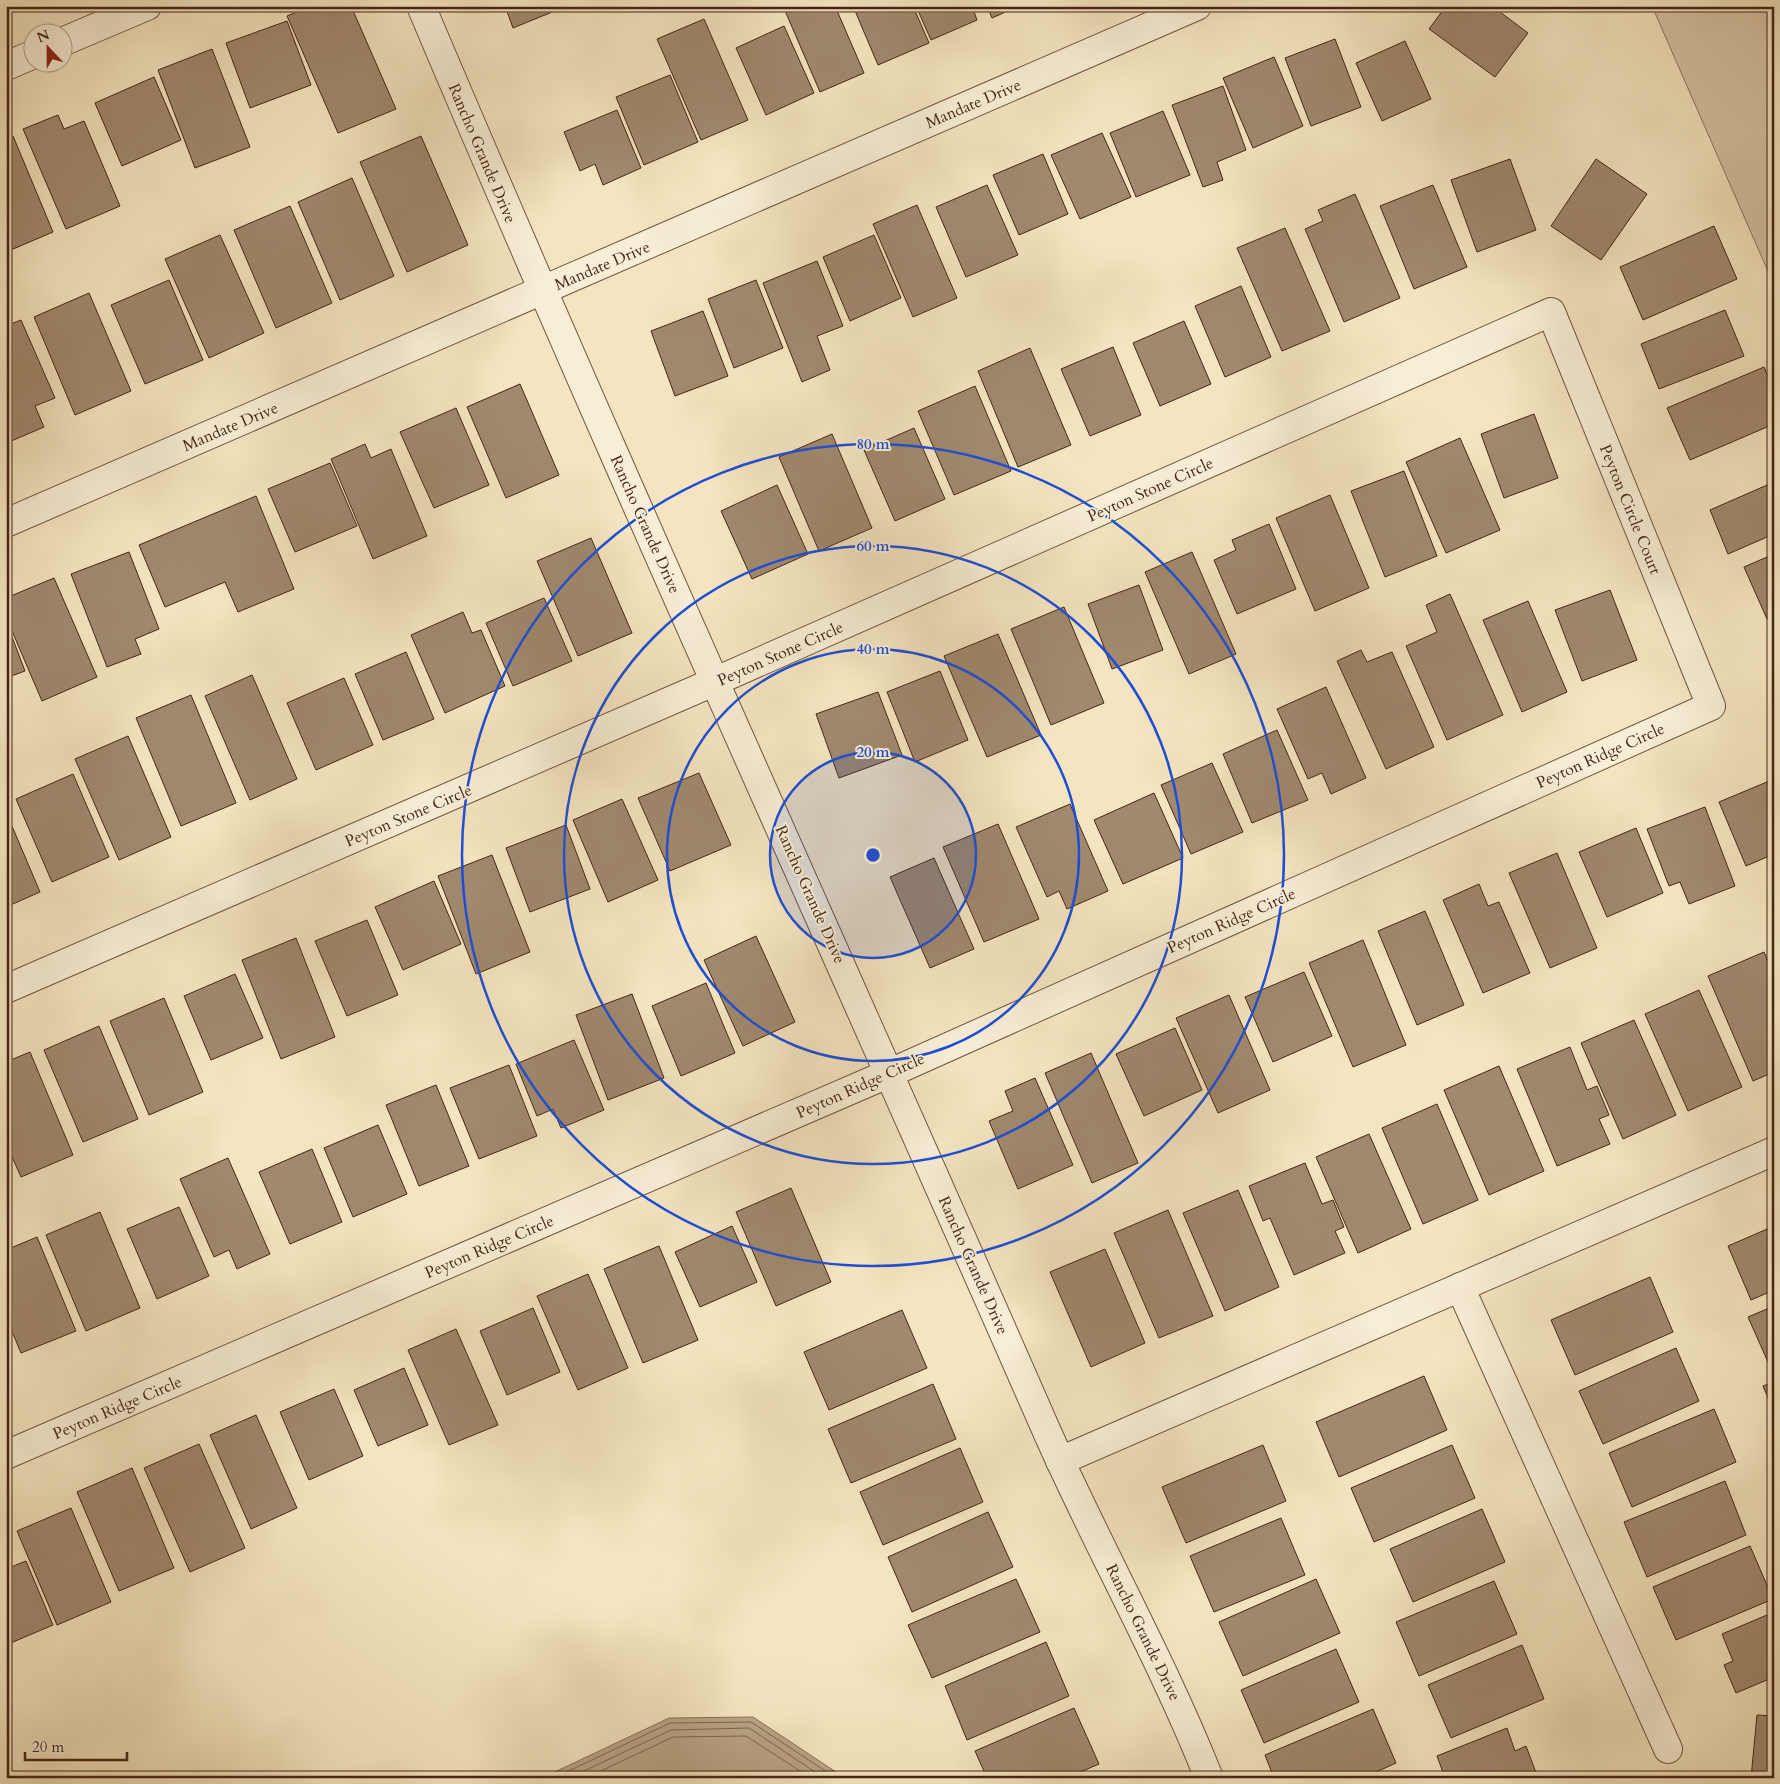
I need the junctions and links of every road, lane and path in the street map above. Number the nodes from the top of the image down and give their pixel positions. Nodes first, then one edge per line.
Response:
1 (147, 6) edge
2 (421, 6) edge
3 (1197, 6) edge
4 (72, 38) edge
5 (22, 59) edge
6 (6, 66) edge
7 (541, 291) junction
8 (1552, 312) joint
9 (6, 523) edge
10 (716, 681) junction
11 (1710, 706) joint
12 (6, 989) edge
13 (890, 1073) junction
14 (1774, 1151) edge
15 (1460, 1287) junction
16 (6, 1455) edge
17 (1060, 1461) junction
18 (1668, 1748) dead end
19 (1210, 1778) edge

1 - 4 street
2 - 7 street, Rancho Grande Drive
3 - 7 street, Mandate Drive
5 - 6 street
7 - 9 street, Mandate Drive
7 - 10 street, Rancho Grande Drive
8 - 10 street, Peyton Stone Circle
8 - 11 street, Peyton Circle Court
10 - 12 street, Peyton Stone Circle
10 - 13 street, Rancho Grande Drive
11 - 13 street, Peyton Ridge Circle
13 - 16 street, Peyton Ridge Circle
13 - 17 street, Rancho Grande Drive
14 - 15 street
15 - 17 street
15 - 18 street
17 - 19 street, Rancho Grande Drive

